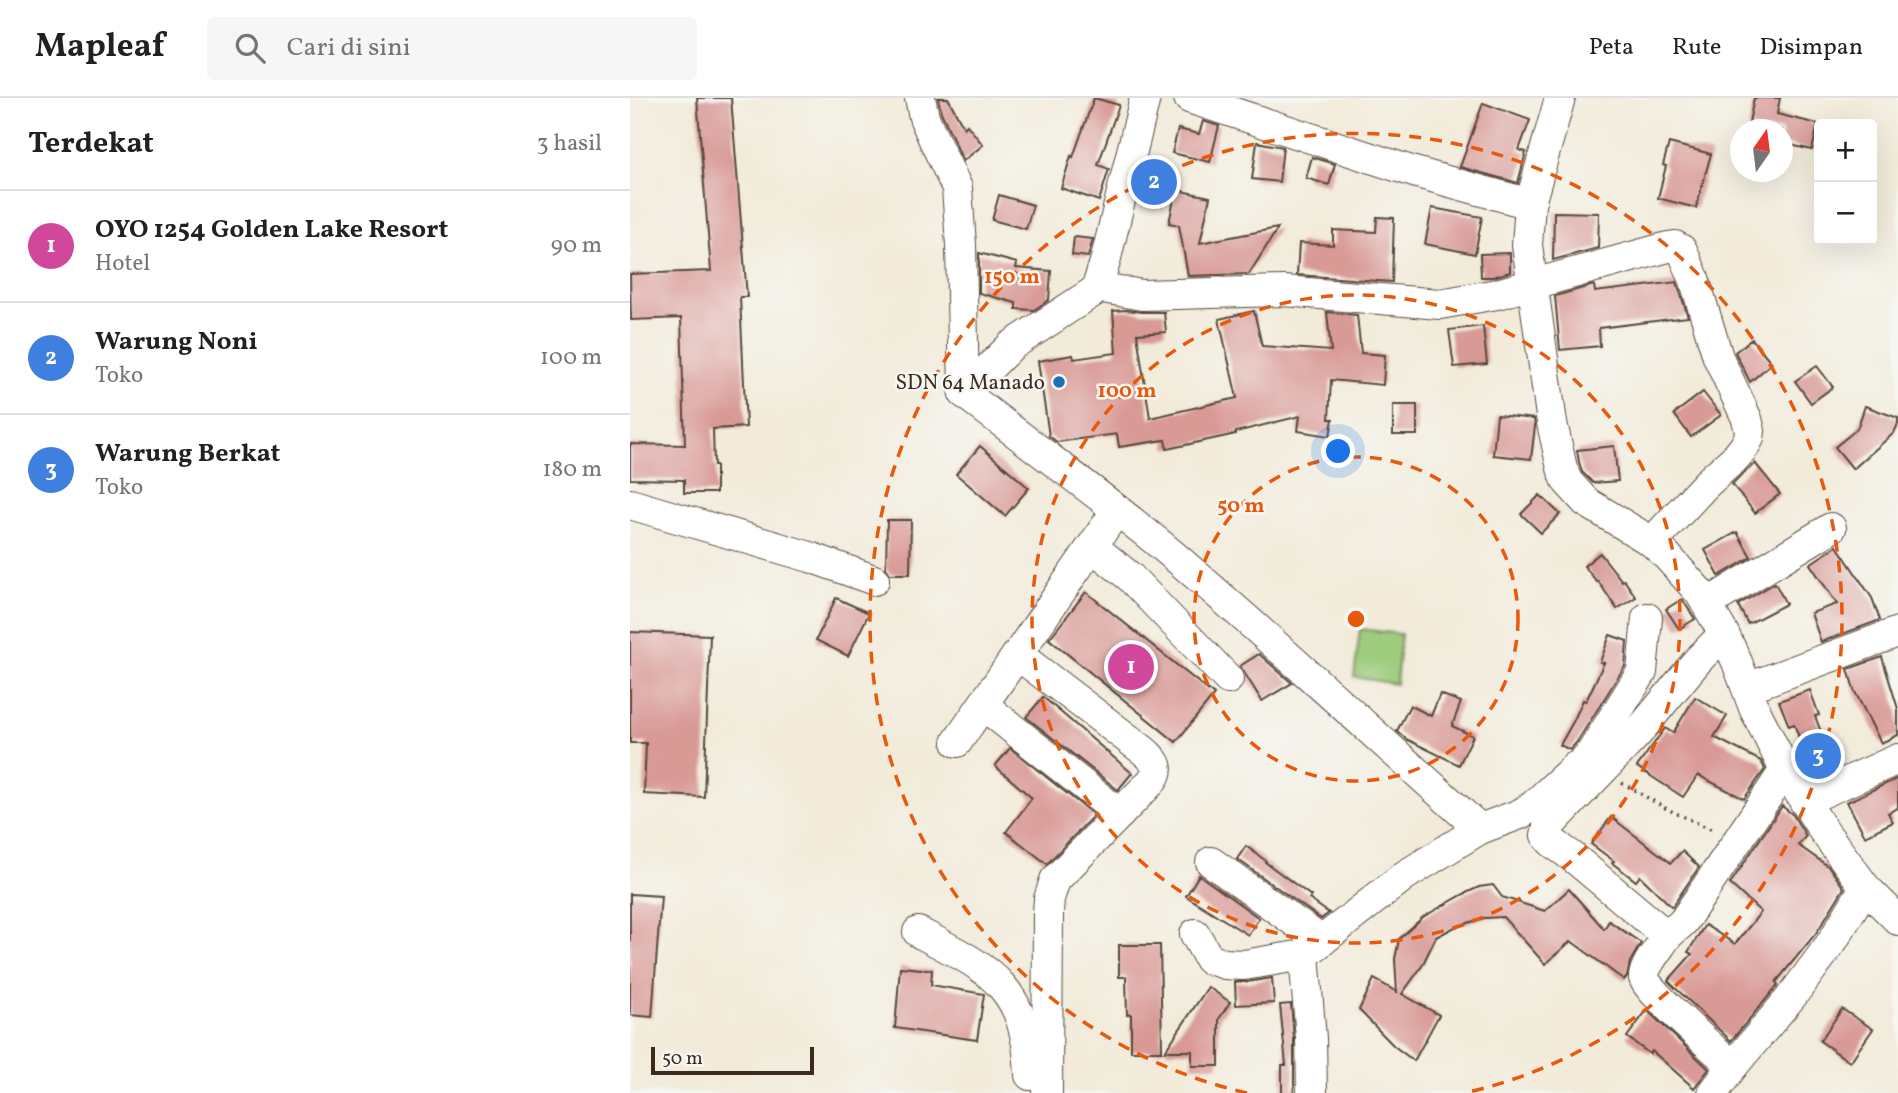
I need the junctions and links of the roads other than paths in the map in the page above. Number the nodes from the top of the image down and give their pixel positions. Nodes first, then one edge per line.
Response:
1 (920, 98) edge
2 (1145, 98) edge
3 (1189, 98) edge
4 (1560, 98) edge
5 (1530, 204) junction
6 (1533, 285) junction
7 (1097, 287) junction
8 (964, 393) junction
9 (630, 504) edge
10 (1118, 510) junction
11 (1831, 528) dead end
12 (1652, 542) junction
13 (1093, 547) junction
14 (874, 580) dead end
15 (1707, 604) junction
16 (1647, 618) dead end
17 (1898, 632) edge
18 (1724, 634) junction
19 (1018, 655) junction
20 (1228, 679) dead end
21 (1747, 688) junction
22 (983, 705) junction
23 (957, 742) dead end
24 (1898, 759) edge
25 (1784, 771) junction
26 (1804, 801) junction
27 (1120, 814) junction
28 (1480, 829) junction
29 (1210, 862) dead end
30 (1865, 887) junction
31 (1898, 919) edge
32 (918, 932) dead end
33 (1195, 934) dead end
34 (1667, 936) junction
35 (1313, 948) junction
36 (1733, 1066) junction
37 (1031, 1093) edge
38 (1047, 1093) edge
39 (1312, 1093) edge
40 (1713, 1093) edge

1 - 8 street
2 - 7 street
3 - 5 street
4 - 5 street
5 - 6 street
6 - 7 street
6 - 12 street
6 - 12 street
7 - 8 street
8 - 10 street
9 - 14 street
10 - 13 street
10 - 28 street
11 - 15 street
12 - 15 street
13 - 19 street
13 - 20 street
15 - 18 street
16 - 28 street
17 - 21 street
18 - 21 street
18 - 34 street
19 - 22 street
19 - 27 street
21 - 25 street
22 - 23 street
22 - 27 street
24 - 26 street
25 - 26 street
25 - 34 street
26 - 30 street
27 - 38 street
28 - 35 street
29 - 35 street
30 - 31 street
30 - 36 street
32 - 37 street
33 - 35 street
34 - 36 street
35 - 39 street
36 - 40 street

